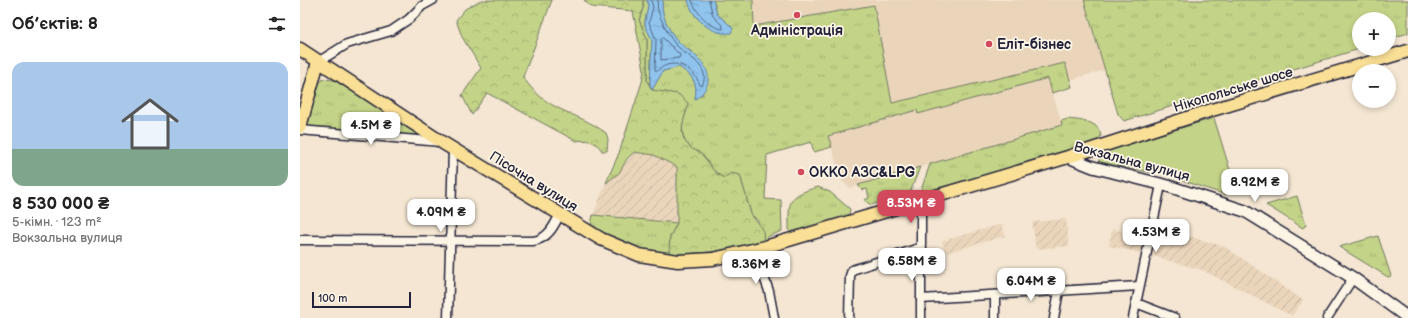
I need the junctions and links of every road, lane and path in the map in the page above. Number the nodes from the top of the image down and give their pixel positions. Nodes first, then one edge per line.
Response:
1 (433, 0) edge
2 (300, 49) edge
3 (1408, 51) edge
4 (318, 62) junction
5 (300, 127) edge
6 (300, 130) edge
7 (448, 146) junction
8 (1068, 157) junction
9 (1161, 184) junction
10 (921, 200) junction
11 (560, 214) junction
12 (300, 240) edge
13 (450, 242) junction
14 (922, 247) junction
15 (754, 250) junction
16 (1353, 278) junction
17 (1139, 286) junction
18 (1059, 290) junction
19 (995, 295) junction
20 (922, 299) junction
21 (1136, 303) junction
22 (448, 318) edge
23 (774, 318) edge
24 (849, 318) edge
25 (921, 318) edge
26 (995, 318) edge
27 (1054, 318) edge
28 (1133, 318) edge
29 (1175, 318) edge
30 (1327, 318) edge
31 (1408, 318) edge

1 - 4 street
2 - 4 main road, Пісочна вулиця
3 - 8 main road, Нікопольське шосе
4 - 5 main road
4 - 7 main road, Пісочна вулиця
6 - 7 street
7 - 11 main road, Пісочна вулиця
7 - 13 street
8 - 9 street, Вокзальна вулиця
8 - 10 main road, Вокзальна вулиця
9 - 16 street, Вокзальна вулиця
9 - 17 street
10 - 14 street
10 - 15 main road, Вокзальна вулиця
11 - 13 street
11 - 15 main road, Пісочна вулиця
12 - 13 street
13 - 22 street
14 - 20 street
14 - 24 street
15 - 23 street
16 - 30 street
16 - 31 street, Вокзальна вулиця
17 - 18 street
17 - 21 street
18 - 19 street
18 - 27 street
19 - 20 street
19 - 26 street
20 - 25 street
21 - 28 street
21 - 29 street

